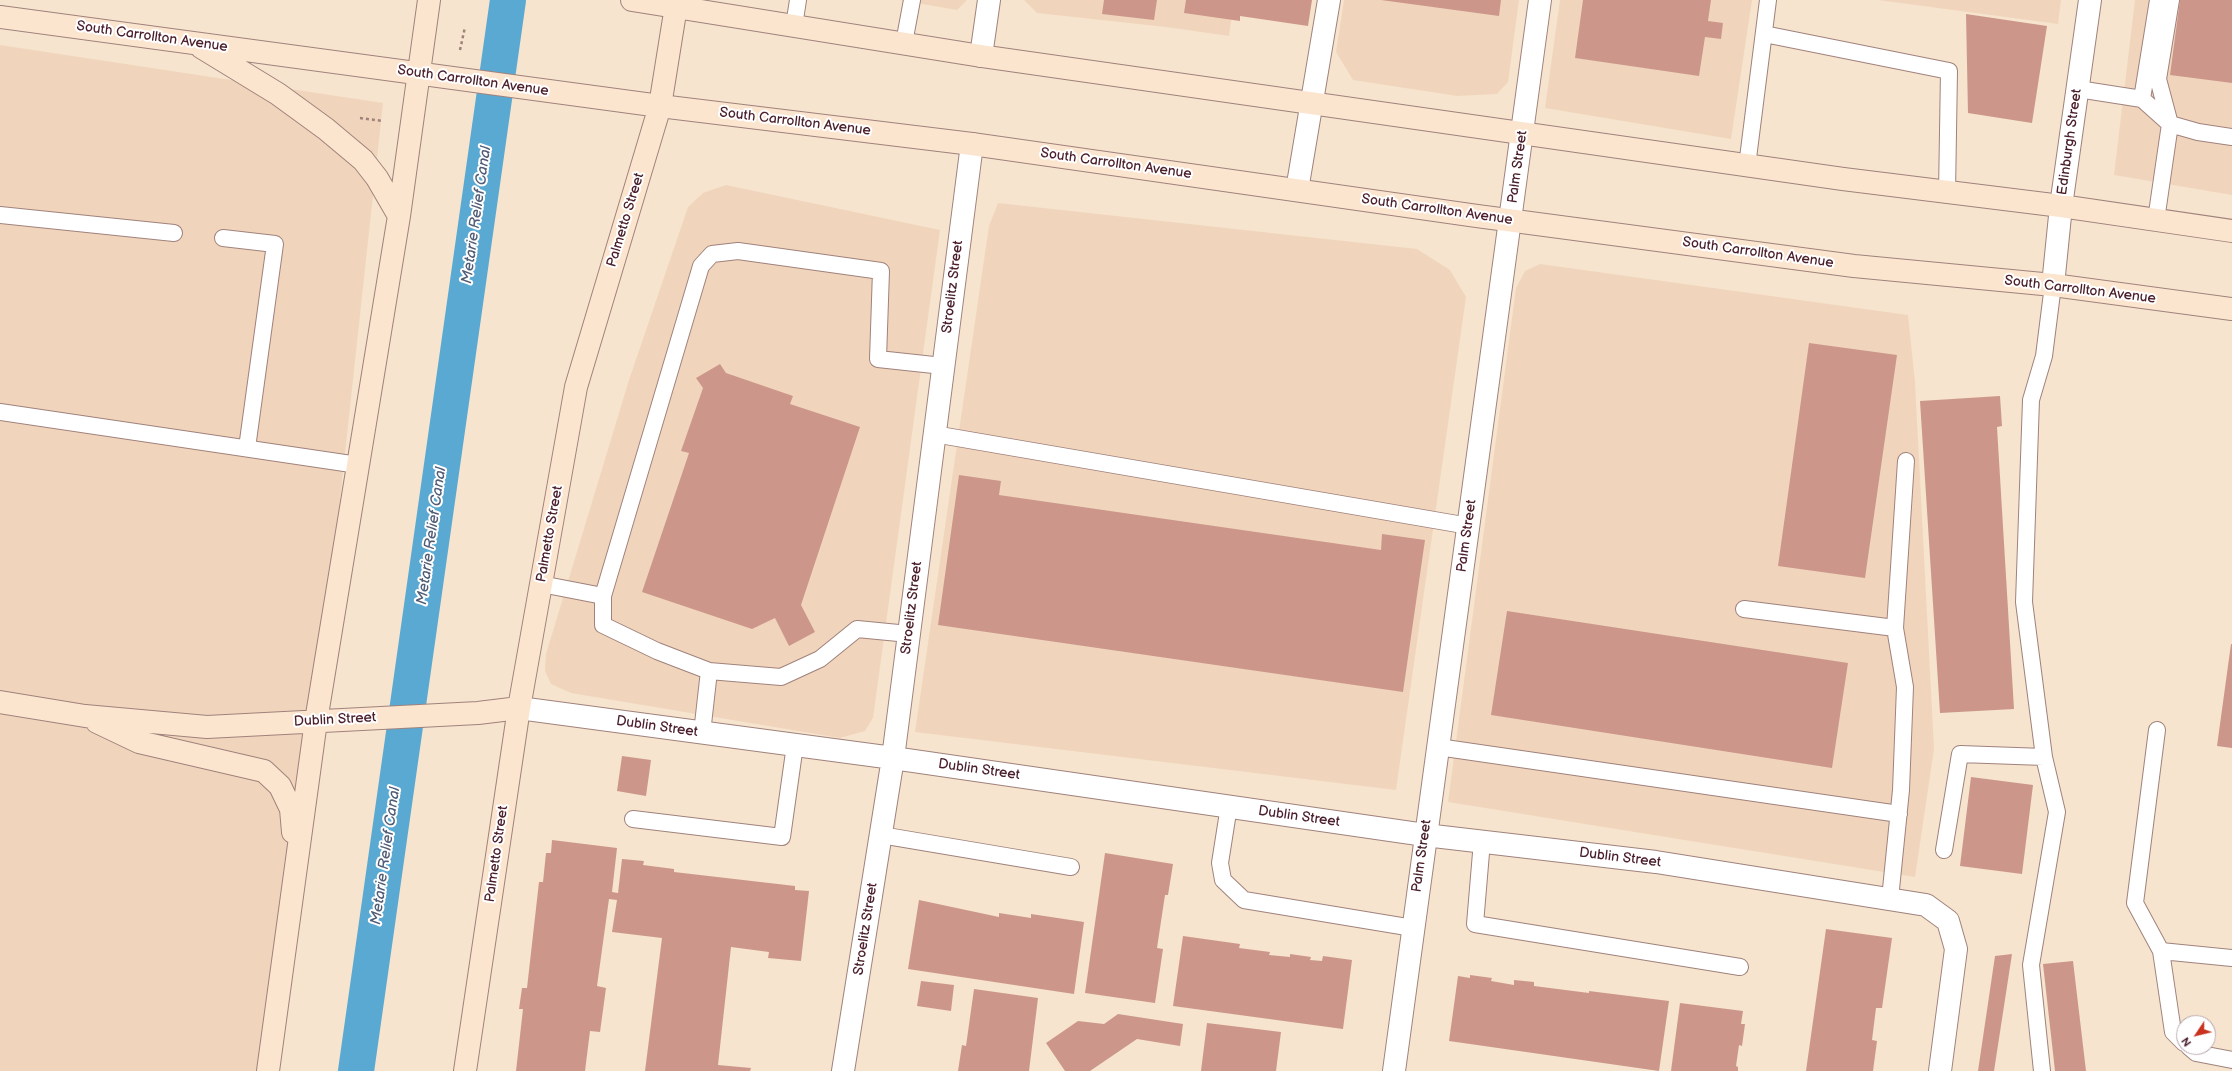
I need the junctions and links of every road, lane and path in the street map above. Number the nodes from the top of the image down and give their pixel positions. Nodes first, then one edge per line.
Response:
1 (429, 0) edge
2 (632, 0) edge
3 (798, 0) edge
4 (912, 0) edge
5 (989, 0) edge
6 (1329, 0) edge
7 (1540, 0) edge
8 (1768, 0) edge
9 (2090, 0) edge
10 (2158, 0) edge
11 (2171, 0) edge
12 (676, 3) edge
13 (0, 17) edge
14 (29, 20) junction
15 (0, 24) edge
16 (794, 26) junction
17 (465, 27) dead end
18 (1764, 34) junction
19 (193, 43) junction
20 (904, 43) junction
21 (460, 50) dead end
22 (981, 56) junction
23 (419, 73) junction
24 (2078, 89) junction
25 (2142, 99) junction
26 (1313, 102) junction
27 (660, 106) junction
28 (2170, 124) junction
29 (1523, 134) junction
30 (2232, 137) edge
31 (972, 144) junction
32 (1747, 166) junction
33 (1297, 190) junction
34 (1946, 193) junction
35 (2062, 206) junction
36 (0, 215) edge
37 (399, 216) junction
38 (1511, 220) junction
39 (2156, 220) junction
40 (2232, 232) edge
41 (174, 233) dead end
42 (223, 238) dead end
43 (2053, 285) junction
44 (2232, 309) edge
45 (943, 366) junction
46 (0, 412) edge
47 (934, 434) junction
48 (246, 448) junction
49 (1906, 461) dead end
50 (358, 465) junction
51 (1469, 526) junction
52 (541, 584) junction
53 (603, 596) junction
54 (1744, 609) dead end
55 (1895, 628) junction
56 (909, 634) junction
57 (709, 671) junction
58 (0, 702) edge
59 (519, 708) junction
60 (85, 716) junction
61 (316, 721) junction
62 (2157, 730) dead end
63 (702, 733) junction
64 (796, 745) junction
65 (1438, 747) junction
66 (2044, 756) junction
67 (893, 758) junction
68 (1229, 806) junction
69 (1899, 814) junction
70 (634, 819) dead end
71 (881, 835) junction
72 (1425, 835) junction
73 (1482, 842) junction
74 (1944, 850) dead end
75 (296, 865) junction
76 (1071, 867) dead end
77 (1890, 898) junction
78 (1413, 928) junction
79 (2161, 951) junction
80 (2232, 958) edge
81 (1740, 967) dead end
82 (2176, 1035) edge
83 (2206, 1055) edge
84 (2232, 1060) edge
85 (268, 1071) edge
86 (465, 1071) edge
87 (844, 1071) edge
88 (1394, 1071) edge
89 (1940, 1071) edge
90 (2042, 1071) edge

1 - 23 main road
2 - 12 main road
3 - 16 lane
4 - 20 lane
5 - 22 street
6 - 26 street
7 - 29 street, Palm Street
8 - 18 lane
9 - 24 street, Edinburgh Street
10 - 25 lane
11 - 28 lane
12 - 16 main road
12 - 27 main road, Palmetto Street
13 - 14 main road, South Carrollton Avenue
14 - 15 main road
14 - 19 main road, South Carrollton Avenue
16 - 20 main road
17 - 21 path
18 - 32 lane
18 - 34 lane
19 - 23 main road, South Carrollton Avenue
19 - 37 main road
20 - 22 main road
22 - 26 main road
23 - 27 main road, South Carrollton Avenue
23 - 37 main road
24 - 25 lane
24 - 35 street, Edinburgh Street
25 - 28 lane
26 - 29 main road
26 - 33 street
27 - 31 main road, South Carrollton Avenue
27 - 52 main road, Palmetto Street
28 - 30 lane
28 - 39 lane
29 - 32 main road
29 - 38 street, Palm Street
31 - 33 main road, South Carrollton Avenue
31 - 45 street, Stroelitz Street
32 - 34 main road
33 - 38 main road, South Carrollton Avenue
34 - 35 main road
35 - 39 main road
35 - 43 street, Edinburgh Street
36 - 41 lane
37 - 50 main road
38 - 43 main road, South Carrollton Avenue
38 - 51 street, Palm Street
39 - 40 main road
42 - 48 lane
43 - 44 main road, South Carrollton Avenue
43 - 66 lane
45 - 47 street, Stroelitz Street
45 - 53 lane
46 - 48 lane
47 - 51 lane
47 - 56 street, Stroelitz Street
48 - 50 lane
49 - 55 lane
50 - 61 main road
51 - 65 street, Palm Street
52 - 53 lane
52 - 59 main road, Palmetto Street
53 - 57 lane
54 - 55 lane
55 - 69 lane
56 - 57 lane
56 - 67 street, Stroelitz Street
57 - 63 lane
58 - 60 main road, Dublin Street
59 - 61 main road, Dublin Street
59 - 63 street, Dublin Street
59 - 86 main road, Palmetto Street
60 - 61 main road, Dublin Street
60 - 75 main road
61 - 75 main road
62 - 79 lane
63 - 64 street, Dublin Street
64 - 67 street, Dublin Street
64 - 70 lane
65 - 69 lane
65 - 72 street, Palm Street
66 - 74 lane
66 - 90 lane
67 - 68 street, Dublin Street
67 - 71 street, Stroelitz Street
68 - 72 street, Dublin Street
68 - 78 lane
69 - 77 lane
71 - 76 lane
71 - 87 street, Stroelitz Street
72 - 73 street, Dublin Street
72 - 78 street, Palm Street
73 - 77 street, Dublin Street
73 - 81 lane
75 - 85 main road
77 - 89 street, Dublin Street
78 - 88 street, Palm Street
79 - 80 lane
79 - 82 lane
83 - 84 lane

